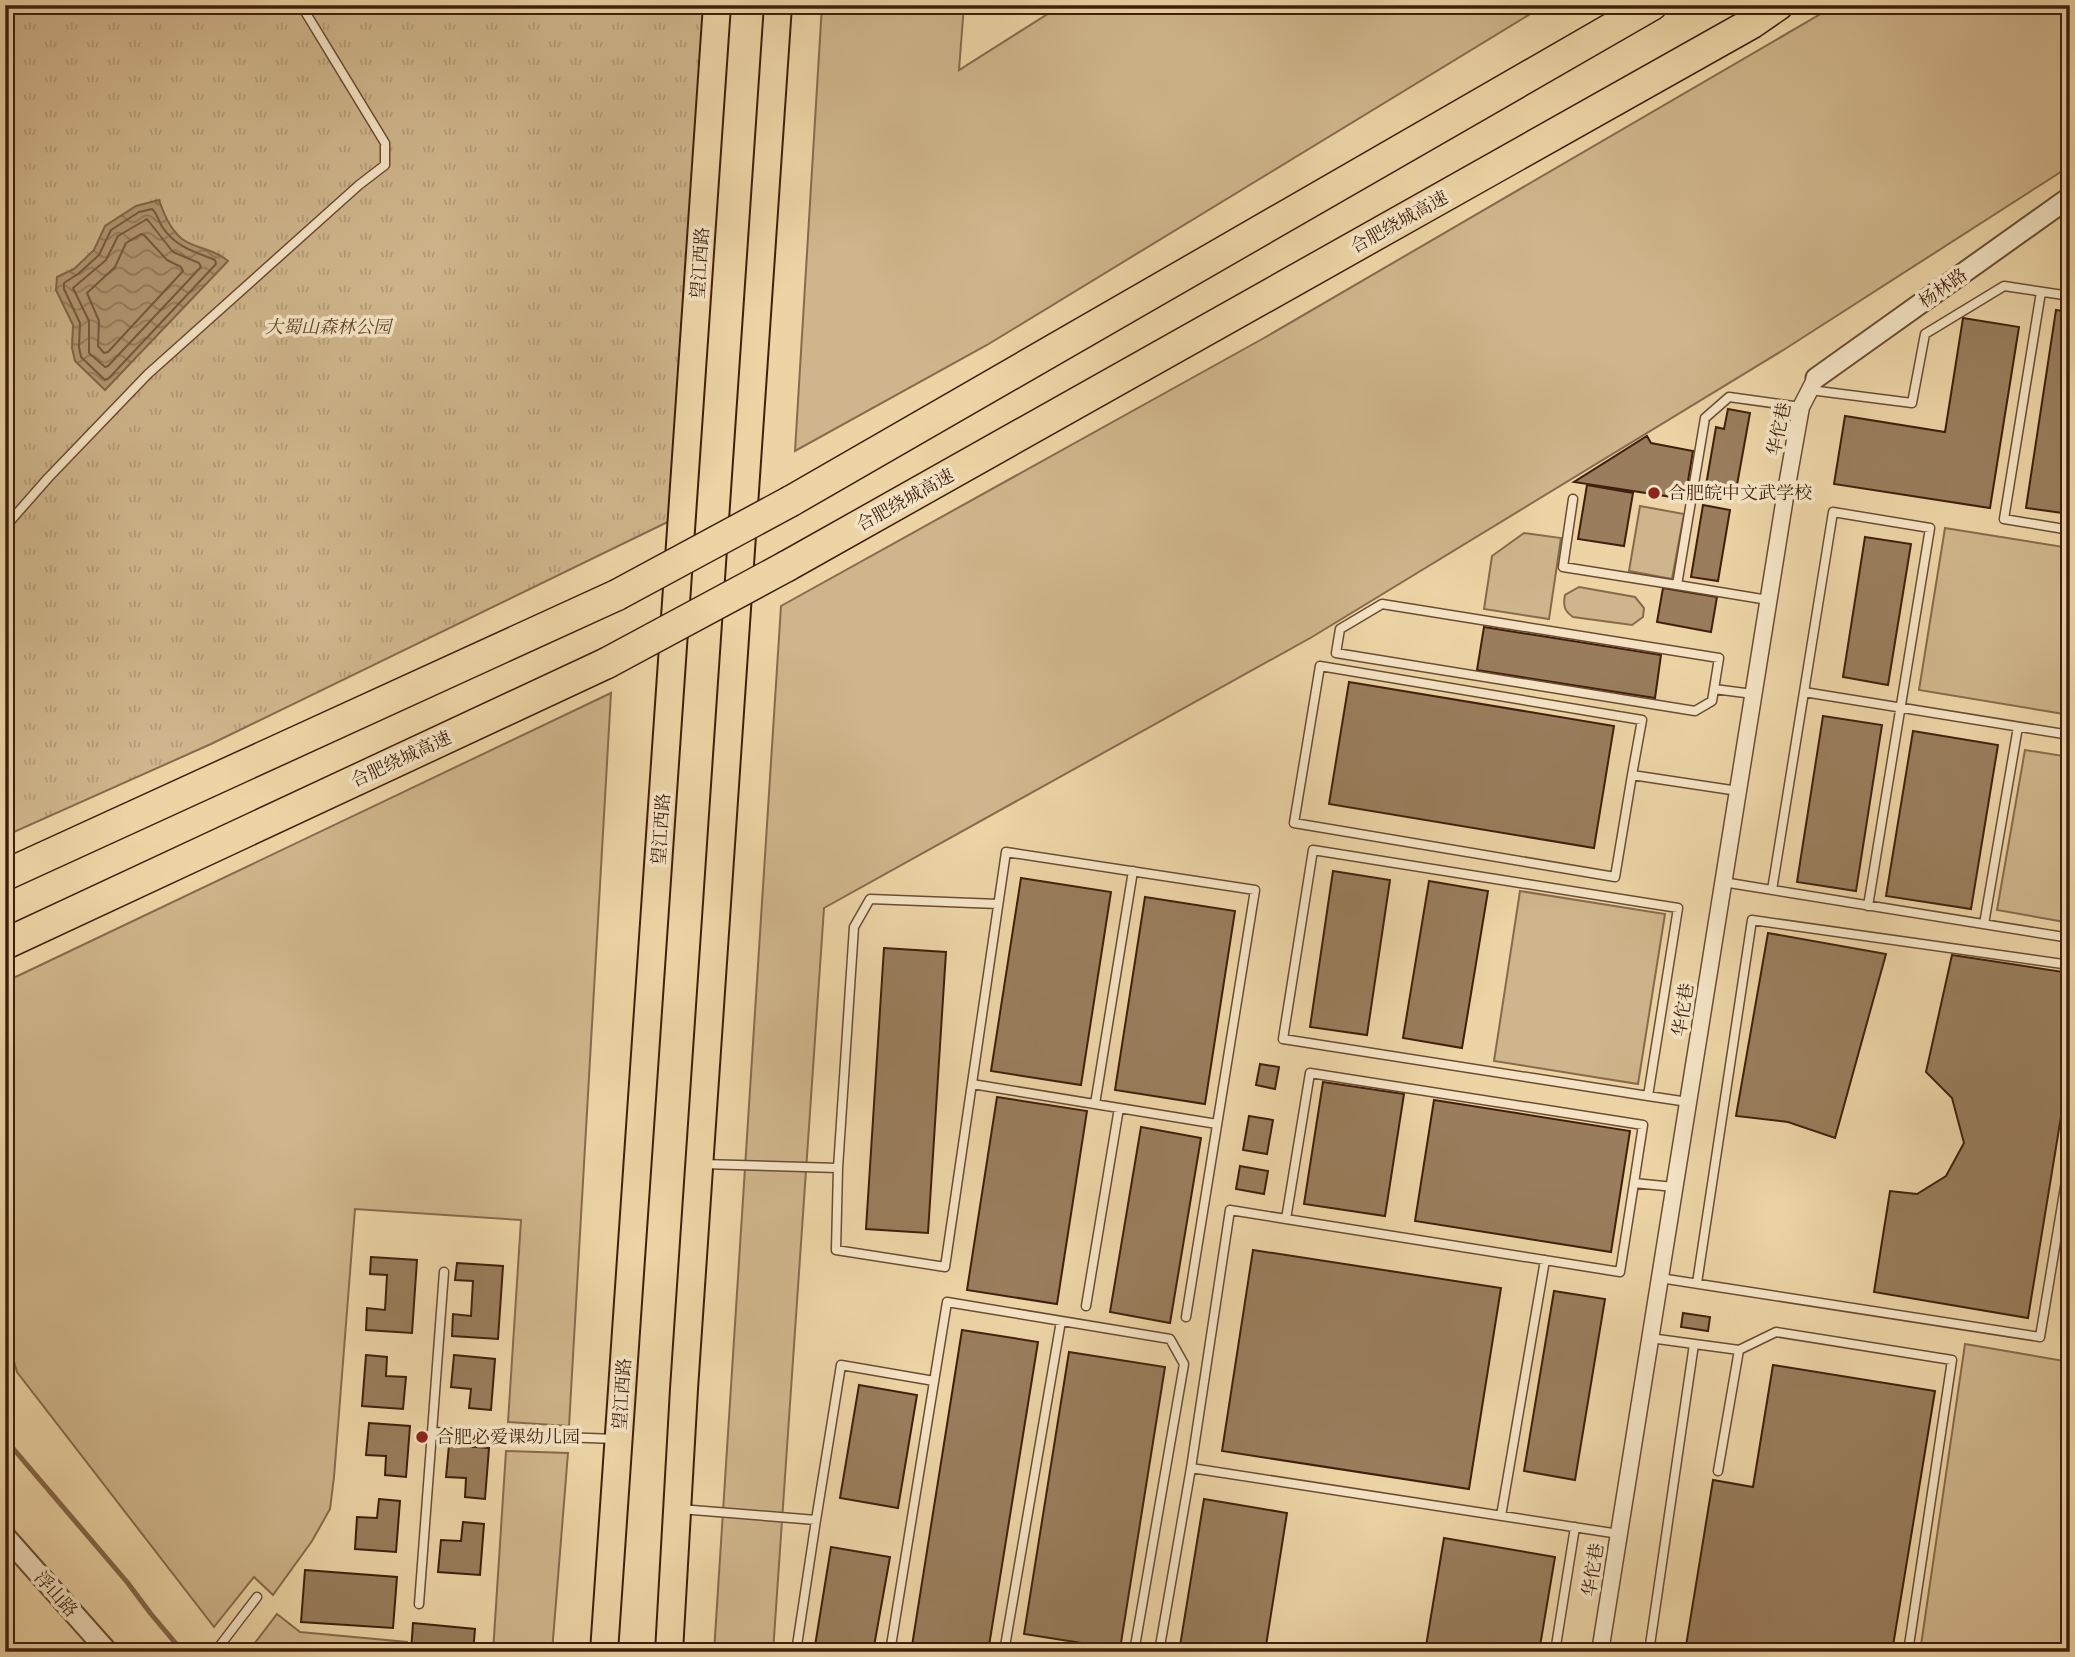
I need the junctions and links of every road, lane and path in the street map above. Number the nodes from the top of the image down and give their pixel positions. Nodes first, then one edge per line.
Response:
1 (301, 5) edge
2 (718, 5) edge
3 (778, 5) edge
4 (1652, 5) edge
5 (1778, 5) edge
6 (2070, 197) edge
7 (2041, 292) junction
8 (2070, 296) edge
9 (1813, 384) junction
10 (1801, 407) junction
11 (1573, 499) dead end
12 (5, 527) edge
13 (2070, 530) edge
14 (1677, 585) junction
15 (1768, 600) junction
16 (1714, 690) junction
17 (1804, 692) junction
18 (1753, 694) junction
19 (1900, 708) junction
20 (2018, 727) junction
21 (2070, 735) edge
22 (1632, 775) junction
23 (1738, 791) junction
24 (1133, 871) junction
25 (5, 875) edge
26 (1723, 882) junction
27 (1772, 890) junction
28 (998, 904) junction
29 (1868, 906) junction
30 (1984, 924) junction
31 (2070, 938) edge
32 (5, 944) edge
33 (2070, 965) edge
34 (972, 1084) junction
35 (1648, 1096) junction
36 (1688, 1102) junction
37 (1095, 1104) junction
38 (1119, 1108) junction
39 (1217, 1124) junction
40 (2070, 1157) edge
41 (699, 1164) junction
42 (838, 1168) junction
43 (1634, 1183) junction
44 (1674, 1187) junction
45 (1286, 1219) junction
46 (1545, 1260) junction
47 (444, 1272) dead end
48 (1660, 1278) junction
49 (1697, 1283) junction
50 (1086, 1306) dead end
51 (1186, 1317) dead end
52 (1061, 1321) junction
53 (1650, 1338) junction
54 (1695, 1344) junction
55 (1739, 1350) junction
56 (934, 1381) junction
57 (432, 1432) junction
58 (619, 1439) junction
59 (1191, 1468) junction
60 (1718, 1471) dead end
61 (677, 1508) junction
62 (1501, 1516) junction
63 (816, 1520) junction
64 (1574, 1527) junction
65 (1619, 1534) junction
66 (5, 1536) edge
67 (257, 1597) dead end
68 (419, 1604) dead end
69 (107, 1652) edge
70 (215, 1652) edge
71 (604, 1652) edge
72 (668, 1652) edge
73 (796, 1652) edge
74 (890, 1652) edge
75 (1004, 1652) edge
76 (1134, 1652) edge
77 (1159, 1652) edge
78 (1555, 1652) edge
79 (1600, 1652) edge
80 (1649, 1652) edge
81 (1908, 1652) edge

1 - 12 lane
2 - 58 main road, 望江西路
3 - 41 main road
4 - 25 highway, bridge
5 - 32 highway, 合肥绕城高速, bridge
6 - 9 street, 杨林路
7 - 8 lane
7 - 9 lane
7 - 13 lane
9 - 10 street, 华佗巷
10 - 14 lane
10 - 15 street, 华佗巷
11 - 14 lane
14 - 15 lane
15 - 18 street, 华佗巷
16 - 16 lane
16 - 18 lane
17 - 19 lane
17 - 19 lane
17 - 27 lane
18 - 23 street, 华佗巷
19 - 20 lane
19 - 29 lane
20 - 21 lane
20 - 30 lane
22 - 22 lane
22 - 23 lane
23 - 26 street, 华佗巷
24 - 28 lane
24 - 37 lane
24 - 39 lane
26 - 27 lane
26 - 36 street, 华佗巷
27 - 29 lane
28 - 34 lane
28 - 42 lane
29 - 30 lane
30 - 31 lane
33 - 49 lane
34 - 37 lane
34 - 42 lane
35 - 35 lane
35 - 36 lane
36 - 44 street, 华佗巷
37 - 38 lane
38 - 39 lane
38 - 50 lane
39 - 51 lane
40 - 49 lane
41 - 42 lane
41 - 61 main road
43 - 44 lane
43 - 45 lane
43 - 46 lane
44 - 48 street, 华佗巷
45 - 46 lane
45 - 59 lane
46 - 62 lane
47 - 57 lane
48 - 49 lane
48 - 53 street, 华佗巷
52 - 56 lane
52 - 75 lane
52 - 76 lane
53 - 54 lane
53 - 65 street, 华佗巷
54 - 55 lane
54 - 80 lane
55 - 60 lane
55 - 81 lane
56 - 63 lane
56 - 74 lane
57 - 58 lane
57 - 68 lane
58 - 71 main road, 望江西路
59 - 62 lane
59 - 77 lane
61 - 63 lane
61 - 72 main road
62 - 64 lane
63 - 73 lane
64 - 65 lane
64 - 78 lane
65 - 79 street, 华佗巷
66 - 69 street, 浮山路
67 - 70 lane

